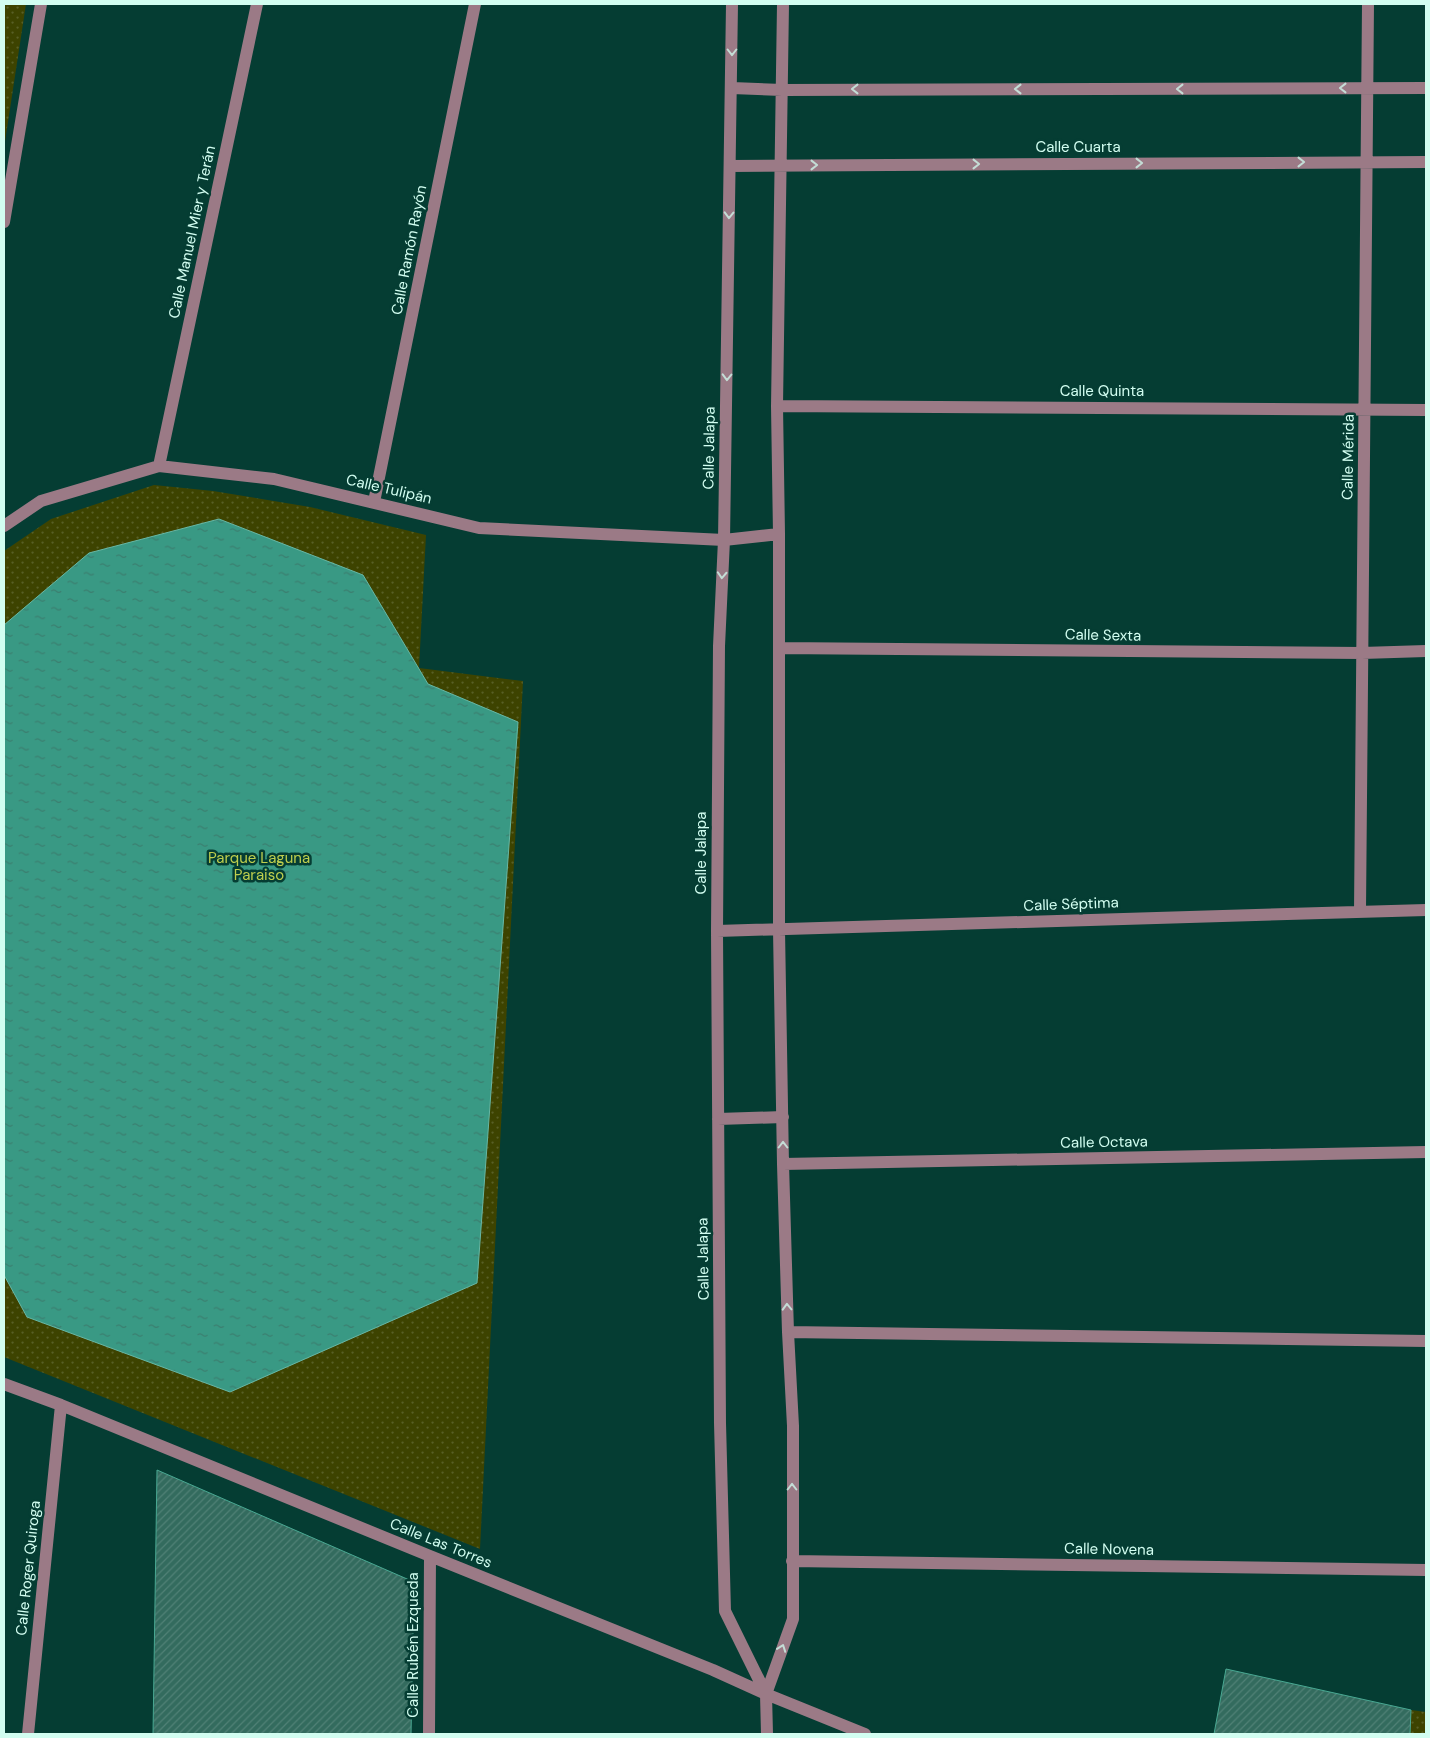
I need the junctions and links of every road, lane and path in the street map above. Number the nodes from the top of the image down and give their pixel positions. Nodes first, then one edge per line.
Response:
1 (41, 4) edge
2 (257, 4) edge
3 (475, 4) edge
4 (732, 4) edge
5 (783, 4) edge
6 (1368, 4) edge
7 (732, 88) junction
8 (1367, 88) junction
9 (1426, 88) edge
10 (782, 90) junction
11 (1367, 162) junction
12 (1426, 162) edge
13 (781, 165) junction
14 (730, 166) junction
15 (4, 222) edge
16 (777, 406) junction
17 (1365, 408) junction
18 (1426, 410) edge
19 (160, 466) junction
20 (374, 502) junction
21 (4, 526) edge
22 (779, 534) junction
23 (724, 540) junction
24 (779, 648) junction
25 (1426, 651) edge
26 (1362, 654) junction
27 (1426, 910) edge
28 (1360, 911) junction
29 (779, 930) junction
30 (717, 931) junction
31 (783, 1117) junction
32 (718, 1119) junction
33 (1426, 1152) edge
34 (783, 1164) junction
35 (788, 1332) junction
36 (1426, 1341) edge
37 (4, 1384) edge
38 (61, 1405) junction
39 (430, 1556) junction
40 (792, 1561) junction
41 (1426, 1570) edge
42 (766, 1694) junction
43 (28, 1734) edge
44 (429, 1734) edge
45 (767, 1734) edge
46 (864, 1734) edge

1 - 15 street
2 - 19 street, Calle Manuel Mier y Terán
3 - 20 street, Calle Ramón Rayón
4 -> 7 street, Calle Jalapa
5 - 10 street, Calle Jalapa
6 - 8 street, Calle Mérida
7 - 10 street
7 - 14 street, Calle Jalapa
8 - 9 street
8 -> 10 street
8 - 11 street, Calle Mérida
10 - 13 street, Calle Jalapa
11 - 12 street, Calle Cuarta
13 -> 11 street, Calle Cuarta
11 - 17 street, Calle Mérida
13 - 14 street, Calle Cuarta
13 - 16 street, Calle Jalapa
14 -> 23 street, Calle Jalapa
16 - 17 street, Calle Quinta
16 - 22 street, Calle Jalapa
17 - 18 street, Calle Quinta
17 - 26 street, Calle Mérida
19 - 20 street, Calle Tulipán
19 - 21 street, Calle Tulipán
20 - 23 street, Calle Tulipán
22 - 23 street, Calle Tulipán
22 - 24 street, Calle Jalapa
23 -> 30 street, Calle Jalapa
24 - 26 street, Calle Sexta
24 - 29 street, Calle Jalapa
25 - 26 street, Calle Sexta
26 - 28 street, Calle Mérida
27 - 28 street, Calle Séptima
28 - 29 street, Calle Séptima
29 - 30 street, Calle Séptima
29 - 31 street, Calle Jalapa
30 - 32 street, Calle Jalapa
31 - 32 street
34 -> 31 street, Calle Jalapa
32 - 42 street, Calle Jalapa
33 - 34 street, Calle Octava
35 -> 34 street, Calle Jalapa
35 - 36 street
40 -> 35 street, Calle Jalapa
37 - 38 street, Calle Las Torres
38 - 39 street, Calle Las Torres
38 - 43 street, Calle Roger Quiroga
39 - 42 street, Calle Las Torres
39 - 44 street, Calle Rubén Ezqueda
40 - 41 street, Calle Novena
42 -> 40 street, Calle Jalapa
42 - 45 street, Calle Jalapa
42 - 46 street, Calle Las Torres

